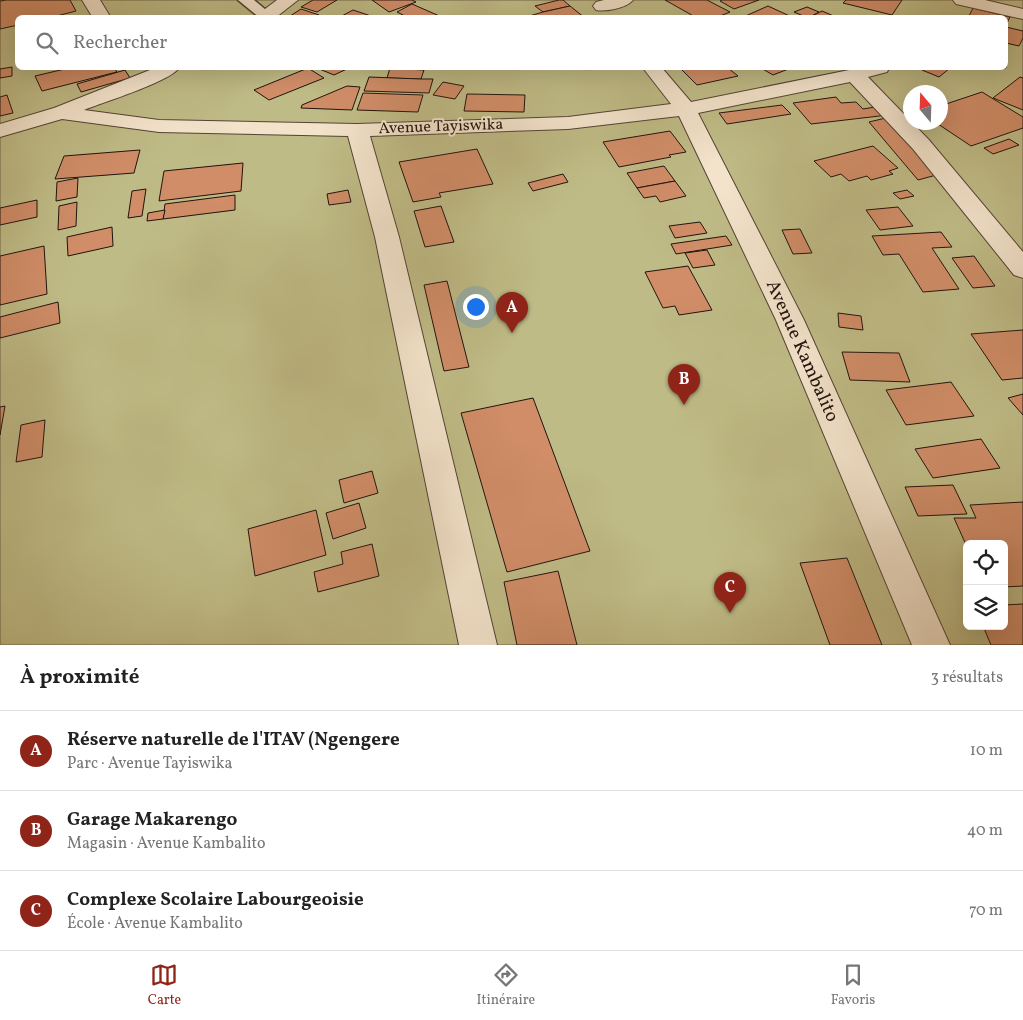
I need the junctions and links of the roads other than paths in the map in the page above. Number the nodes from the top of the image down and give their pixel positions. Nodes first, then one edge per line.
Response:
1 (91, 0) edge
2 (244, 0) edge
3 (289, 0) edge
4 (624, 0) edge
5 (961, 0) edge
6 (603, 8) edge
7 (1023, 14) edge
8 (100, 15) edge
9 (263, 15) edge
10 (266, 15) edge
11 (954, 15) edge
12 (159, 70) edge
13 (654, 70) edge
14 (873, 70) edge
15 (139, 74) edge
16 (854, 75) junction
17 (686, 109) junction
18 (61, 113) junction
19 (357, 130) junction
20 (0, 131) edge
21 (1023, 269) edge
22 (478, 645) edge
23 (931, 645) edge

1 - 8 street
2 - 9 lane
3 - 10 street
4 - 6 street
5 - 7 street
5 - 11 street
12 - 15 street
13 - 17 street, Avenue Kambalito
14 - 16 street, Avenue Tayiswika
15 - 18 street
16 - 17 street, Avenue Tayiswika
16 - 21 street
17 - 19 street, Avenue Tayiswika
17 - 23 street, Avenue Kambalito
18 - 19 street, Avenue Tayiswika
18 - 20 street, Avenue Tayiswika
19 - 22 street

